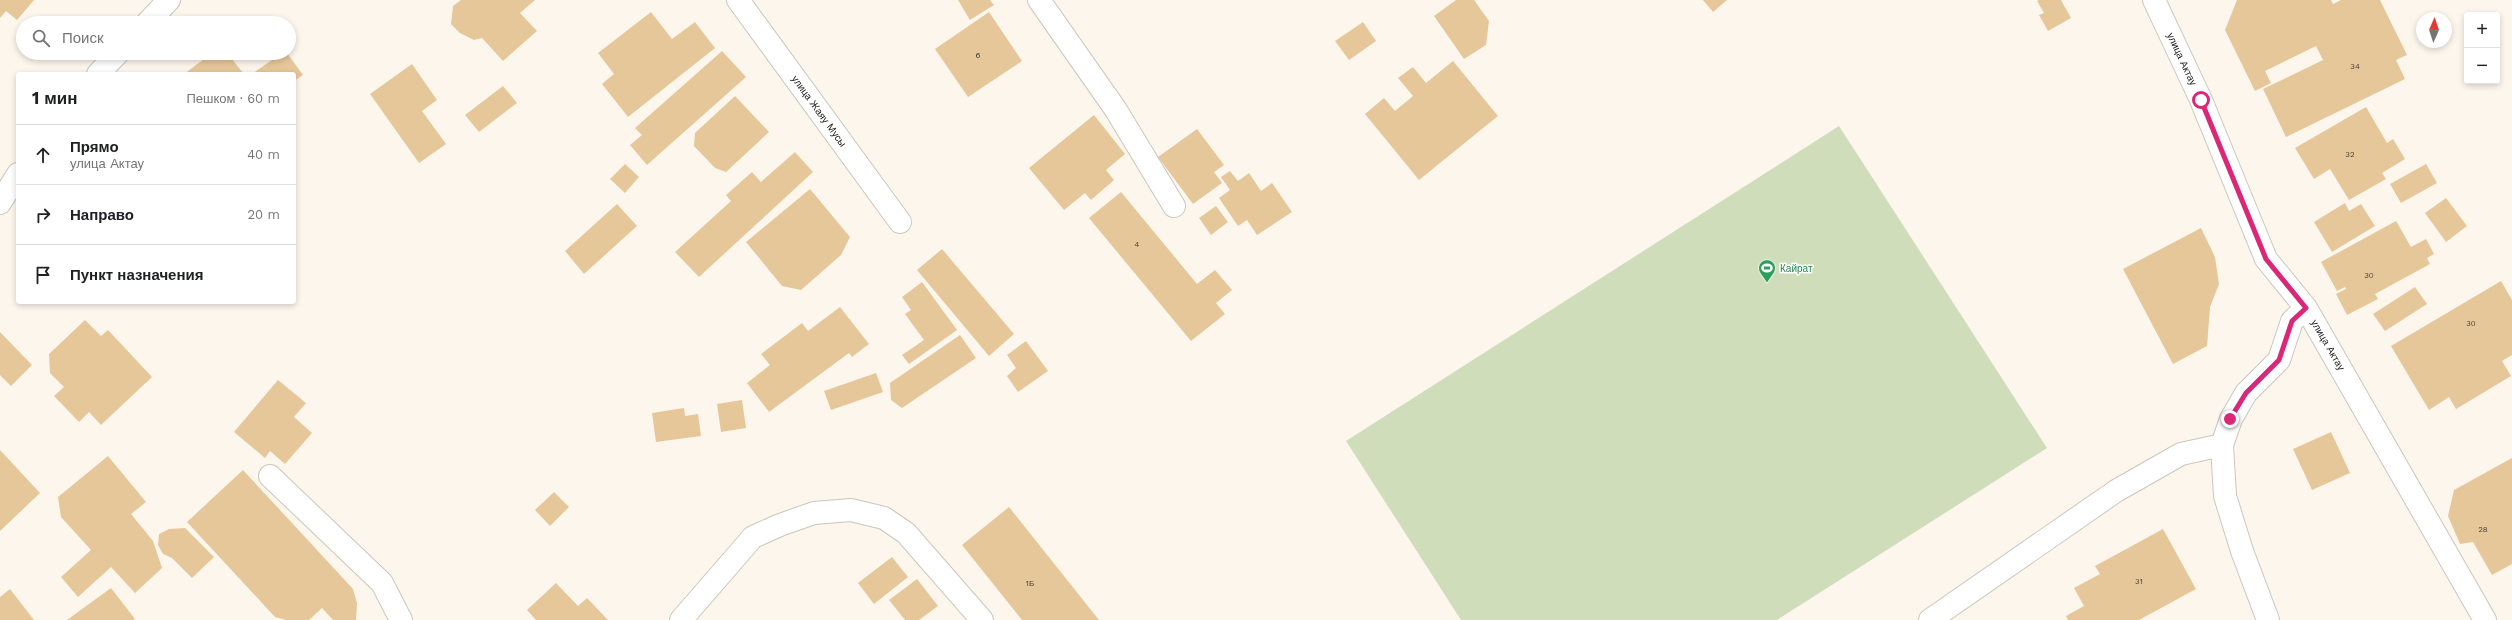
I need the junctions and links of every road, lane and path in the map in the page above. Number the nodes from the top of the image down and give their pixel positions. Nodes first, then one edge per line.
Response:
1 (169, 0) edge
2 (738, 0) edge
3 (1039, 0) edge
4 (2154, 0) edge
5 (154, 16) edge
6 (111, 60) edge
7 (100, 72) edge
8 (16, 177) edge
9 (0, 203) edge
10 (1174, 206) dead end
11 (900, 222) dead end
12 (2306, 308) junction
13 (2222, 445) junction
14 (270, 476) dead end
15 (400, 620) edge
16 (681, 620) edge
17 (982, 620) edge
18 (1930, 620) edge
19 (2268, 620) edge
20 (2486, 620) edge

1 - 5 street
2 - 11 street, улица Жаяу Мусы
3 - 10 street
4 - 12 street, улица Актау
6 - 7 street
8 - 9 street
12 - 13 street
12 - 20 street, улица Актау
13 - 18 street
13 - 19 street
14 - 15 street
16 - 17 street

